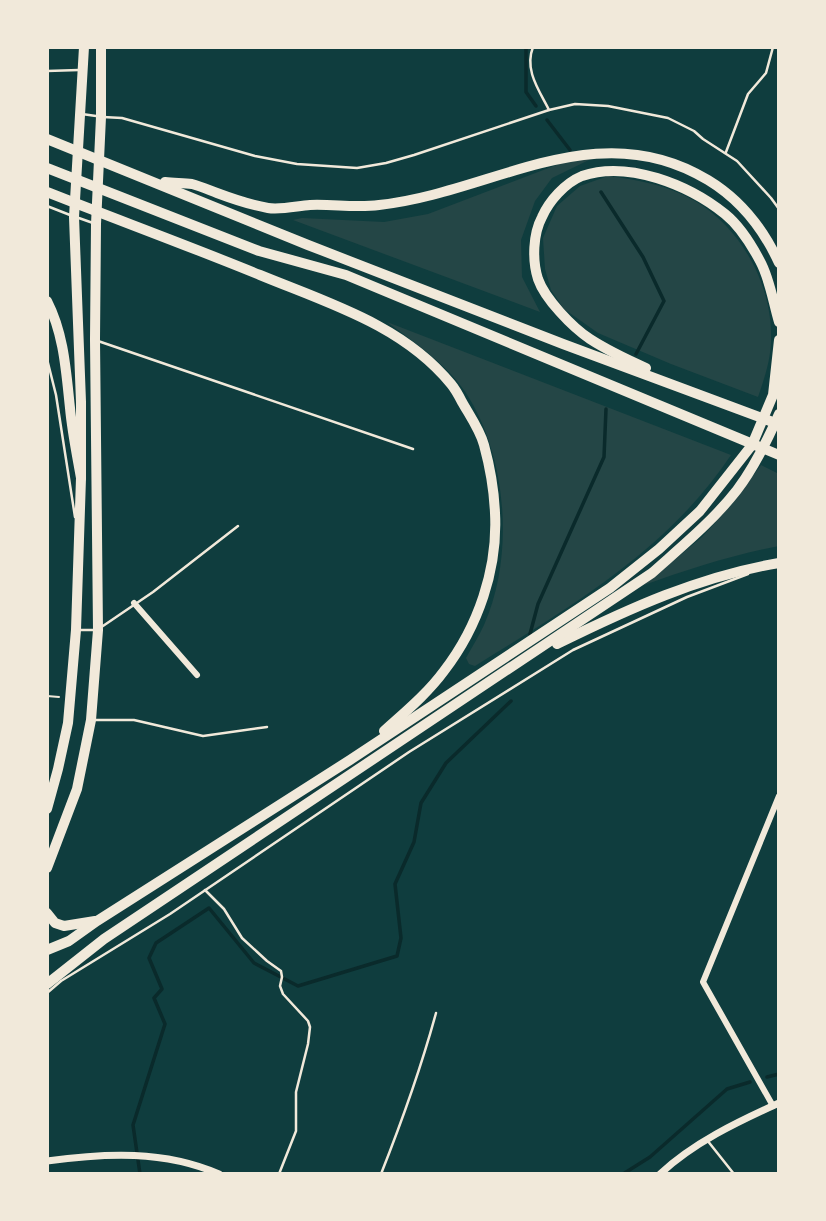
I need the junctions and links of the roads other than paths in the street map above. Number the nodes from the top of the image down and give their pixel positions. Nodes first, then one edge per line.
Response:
1 (84, 47) edge
2 (101, 47) edge
3 (533, 47) edge
4 (773, 47) edge
5 (92, 69) junction
6 (47, 71) edge
7 (549, 110) junction
8 (79, 114) junction
9 (101, 117) junction
10 (52, 141) edge
11 (726, 152) junction
12 (52, 170) edge
13 (152, 180) junction
14 (52, 194) edge
15 (47, 206) edge
16 (779, 209) edge
17 (75, 217) junction
18 (96, 224) junction
19 (779, 263) edge
20 (47, 300) edge
21 (779, 322) edge
22 (95, 340) junction
23 (779, 340) edge
24 (47, 359) edge
25 (752, 414) junction
26 (779, 414) edge
27 (779, 425) edge
28 (413, 449) dead end
29 (779, 455) edge
30 (81, 478) junction
31 (238, 526) dead end
32 (79, 543) junction
33 (779, 563) edge
34 (768, 570) dead end
35 (134, 603) junction
36 (76, 630) junction
37 (98, 630) junction
38 (534, 652) junction
39 (197, 675) dead end
40 (91, 720) junction
41 (267, 727) dead end
42 (350, 760) junction
43 (779, 796) edge
44 (47, 809) edge
45 (47, 868) edge
46 (205, 890) junction
47 (47, 912) edge
48 (100, 919) junction
49 (113, 933) junction
50 (47, 950) edge
51 (49, 981) edge
52 (47, 993) edge
53 (436, 1013) dead end
54 (776, 1105) edge
55 (707, 1140) junction
56 (47, 1161) edge
57 (206, 1171) edge
58 (219, 1174) edge
59 (279, 1174) edge
60 (381, 1174) edge
61 (660, 1174) edge
62 (734, 1174) edge

1 - 5 main road
2 - 5 main road
3 - 7 lane
4 - 11 lane
5 - 6 lane
5 - 8 main road
5 - 9 main road
7 - 9 lane
7 - 11 lane
8 - 9 lane
8 - 17 main road
9 - 18 main road
10 - 13 highway
11 - 16 lane
12 - 29 highway
13 - 19 highway
13 - 25 highway
14 - 42 highway
15 - 17 lane
17 - 18 lane
17 - 30 main road
18 - 22 main road
20 - 30 highway
21 - 25 highway
22 - 28 lane
22 - 37 main road
23 - 42 highway
24 - 32 lane
25 - 27 highway
26 - 38 highway
30 - 32 main road
31 - 35 lane
32 - 36 main road
33 - 38 highway
34 - 46 lane
35 - 37 lane
35 - 39 street
36 - 37 lane
36 - 44 main road
37 - 40 main road
38 - 49 highway
40 - 41 lane
40 - 45 main road
42 - 48 highway
43 - 54 street
46 - 52 lane
46 - 59 lane
47 - 48 highway
48 - 49 lane
48 - 50 highway
49 - 51 highway
53 - 60 lane
54 - 55 street
55 - 61 street
55 - 62 lane
56 - 57 street
57 - 58 street

